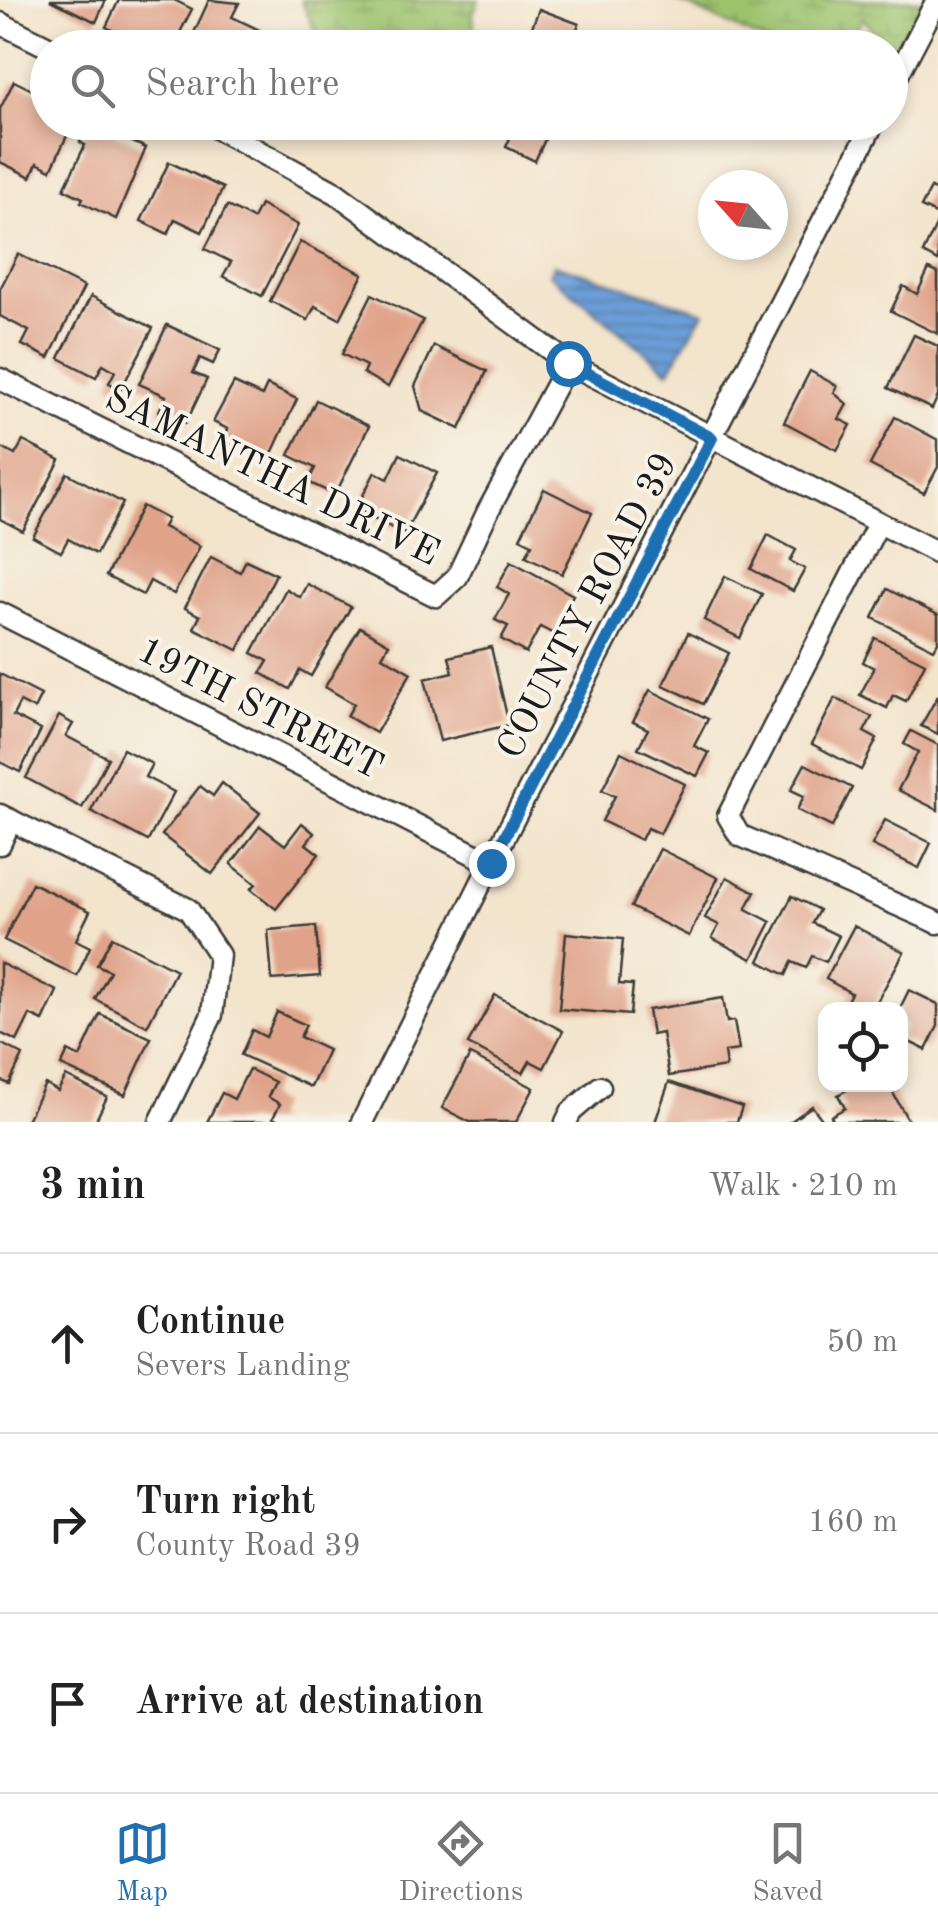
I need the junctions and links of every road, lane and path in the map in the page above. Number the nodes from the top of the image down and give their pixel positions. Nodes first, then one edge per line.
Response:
1 (936, 0) edge
2 (0, 23) edge
3 (30, 38) edge
4 (908, 55) edge
5 (238, 140) edge
6 (865, 140) edge
7 (568, 363) junction
8 (0, 379) edge
9 (712, 438) junction
10 (878, 524) junction
11 (938, 553) edge
12 (0, 612) edge
13 (6, 818) edge
14 (0, 844) edge
15 (491, 863) junction
16 (938, 923) edge
17 (600, 1086) dead end
18 (160, 1122) edge
19 (362, 1122) edge
20 (566, 1122) edge

1 - 4 street
2 - 3 street
5 - 7 street
6 - 9 street, COUNTY ROAD 39
7 - 8 street, SAMANTHA DRIVE
7 - 9 street
9 - 10 street
9 - 15 street, COUNTY ROAD 39
10 - 11 street
10 - 16 street
12 - 15 street, 19TH STREET
13 - 14 street
13 - 18 street
15 - 19 street, COUNTY ROAD 39
17 - 20 street

